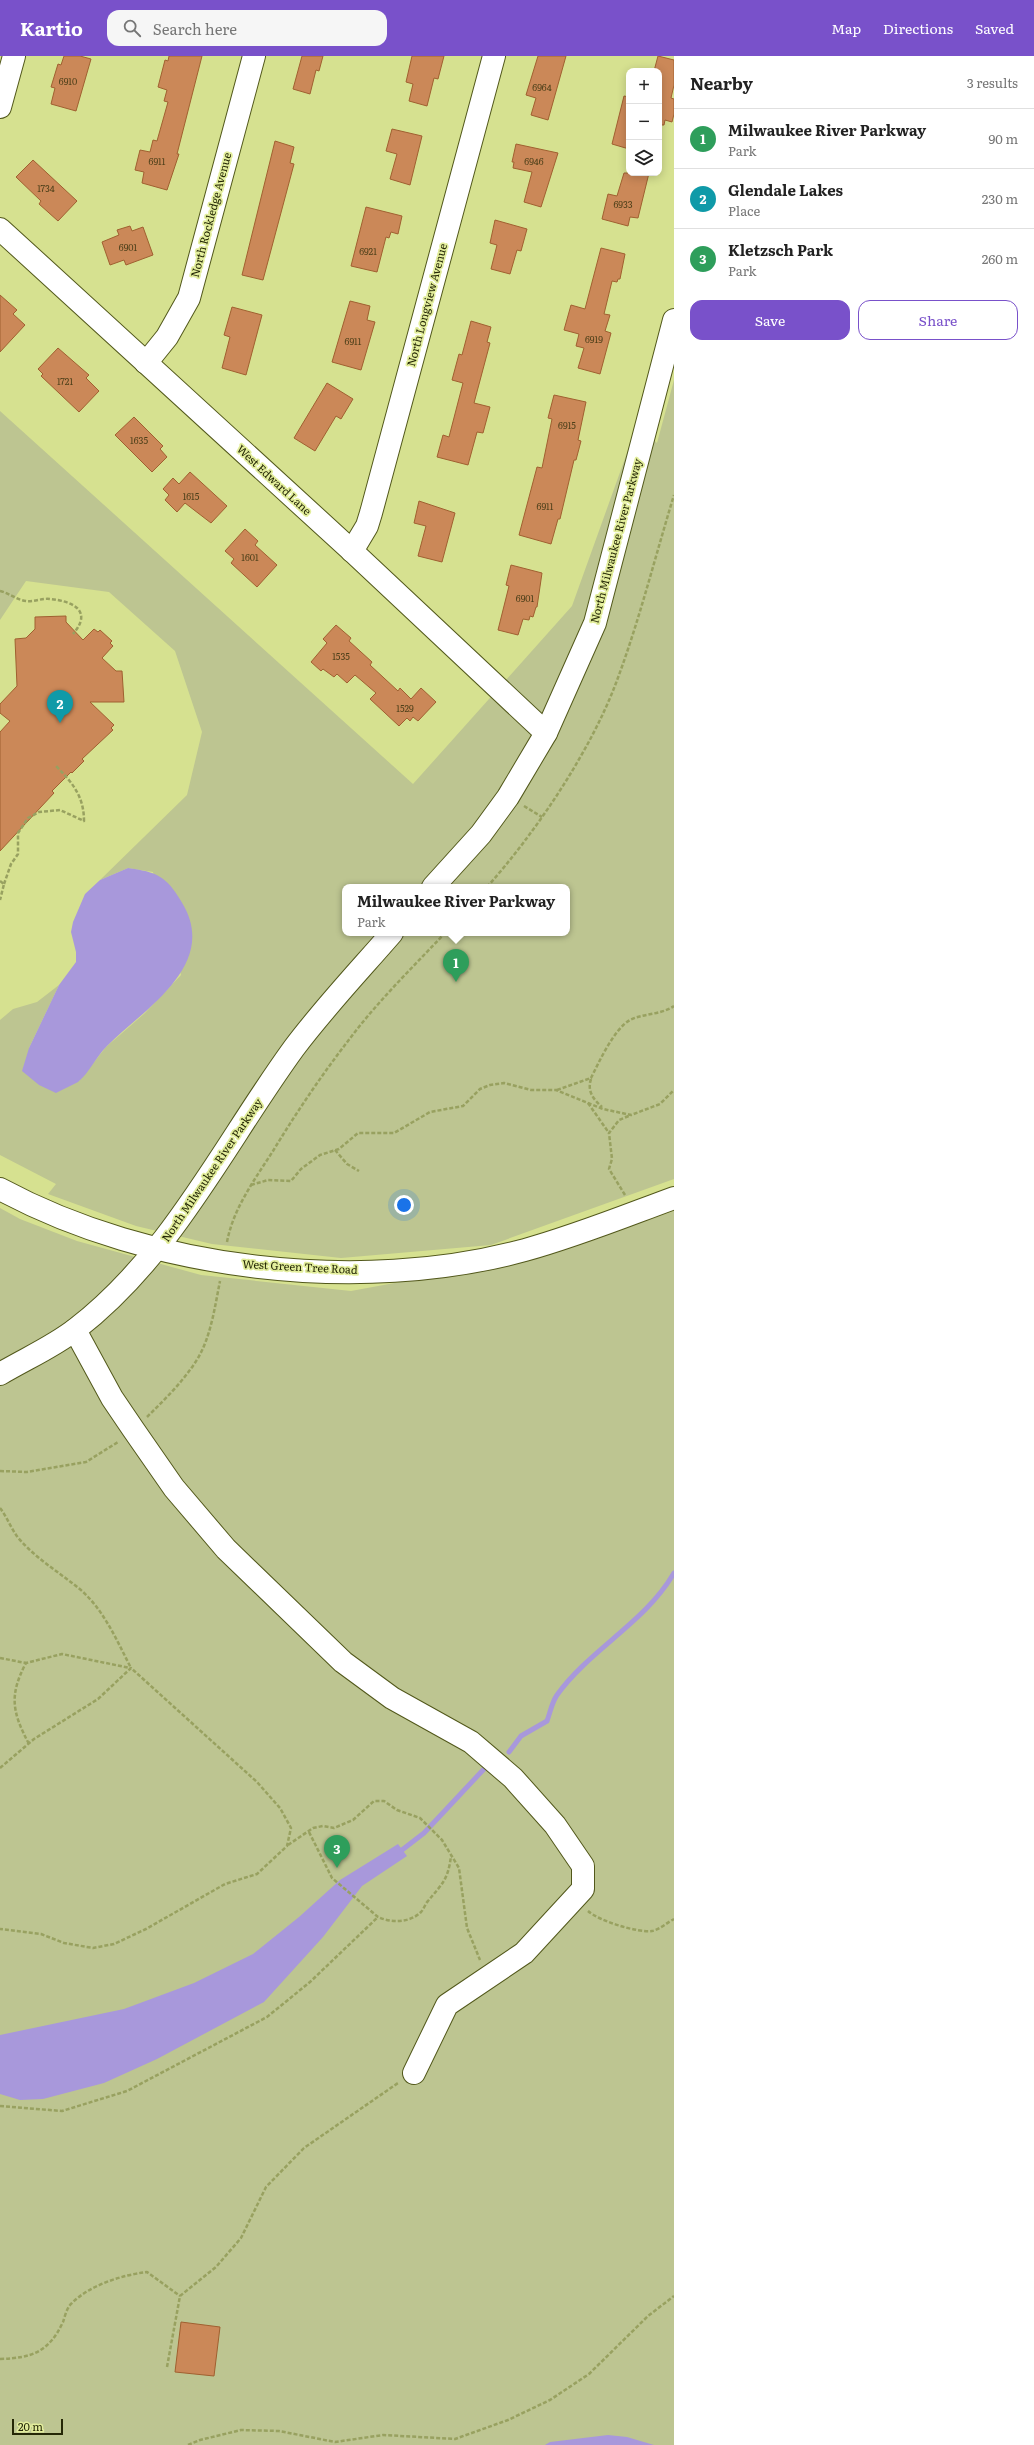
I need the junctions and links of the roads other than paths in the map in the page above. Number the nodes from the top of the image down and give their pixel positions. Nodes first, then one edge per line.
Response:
1 (14, 56) edge
2 (254, 56) edge
3 (494, 56) edge
4 (0, 107) edge
5 (0, 230) edge
6 (674, 320) edge
7 (146, 363) junction
8 (352, 552) junction
9 (546, 733) junction
10 (436, 884) edge
11 (389, 936) edge
12 (0, 1189) edge
13 (674, 1198) edge
14 (158, 1249) junction
15 (75, 1330) junction
16 (0, 1374) edge
17 (414, 2073) road end

1 - 4 street
2 - 7 street, North Rockledge Avenue
3 - 8 street, North Longview Avenue
5 - 7 street, West Edward Lane
6 - 9 street, North Milwaukee River Parkway
7 - 8 street, West Edward Lane
8 - 9 street, West Edward Lane
9 - 10 street, North Milwaukee River Parkway
11 - 14 street, North Milwaukee River Parkway
12 - 14 street, West Green Tree Road
13 - 14 street, West Green Tree Road
14 - 15 street, North Milwaukee River Parkway
15 - 16 street, North Milwaukee River Parkway
15 - 17 street

